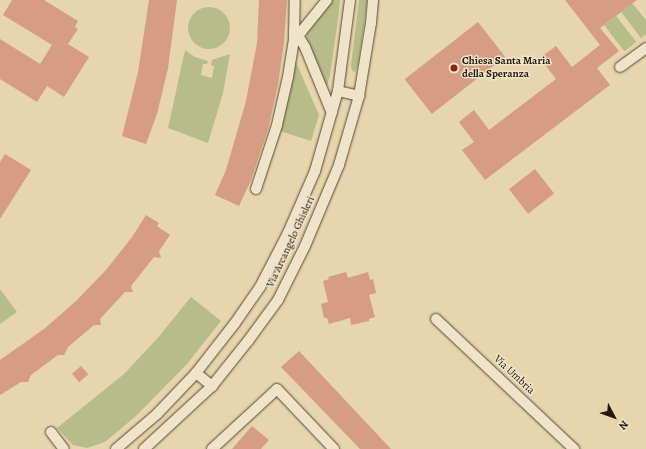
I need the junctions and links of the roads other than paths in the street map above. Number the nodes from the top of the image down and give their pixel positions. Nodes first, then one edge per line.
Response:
1 (295, 0) edge
2 (327, 0) edge
3 (350, 0) edge
4 (372, 0) edge
5 (294, 35) junction
6 (646, 48) edge
7 (620, 67) dead end
8 (338, 90) junction
9 (359, 96) junction
10 (332, 112) junction
11 (256, 189) dead end
12 (436, 319) dead end
13 (196, 373) junction
14 (212, 386) junction
15 (51, 432) dead end
16 (64, 449) edge
17 (116, 449) edge
18 (144, 449) edge
19 (212, 449) edge
20 (334, 449) edge
21 (574, 449) edge

1 - 5 street
2 - 5 street
3 - 8 street, Via Arcangelo Ghisleri
4 - 9 street, Via Arcangelo Ghisleri
5 - 10 street
5 - 11 street
6 - 7 street
8 - 9 street
8 - 10 street, Via Arcangelo Ghisleri
9 - 14 street, Via Arcangelo Ghisleri
10 - 13 street, Via Arcangelo Ghisleri
12 - 21 street, Via Umbria
13 - 14 street
13 - 17 street, Via Arcangelo Ghisleri
14 - 18 street, Via Arcangelo Ghisleri
15 - 16 street
19 - 20 street

